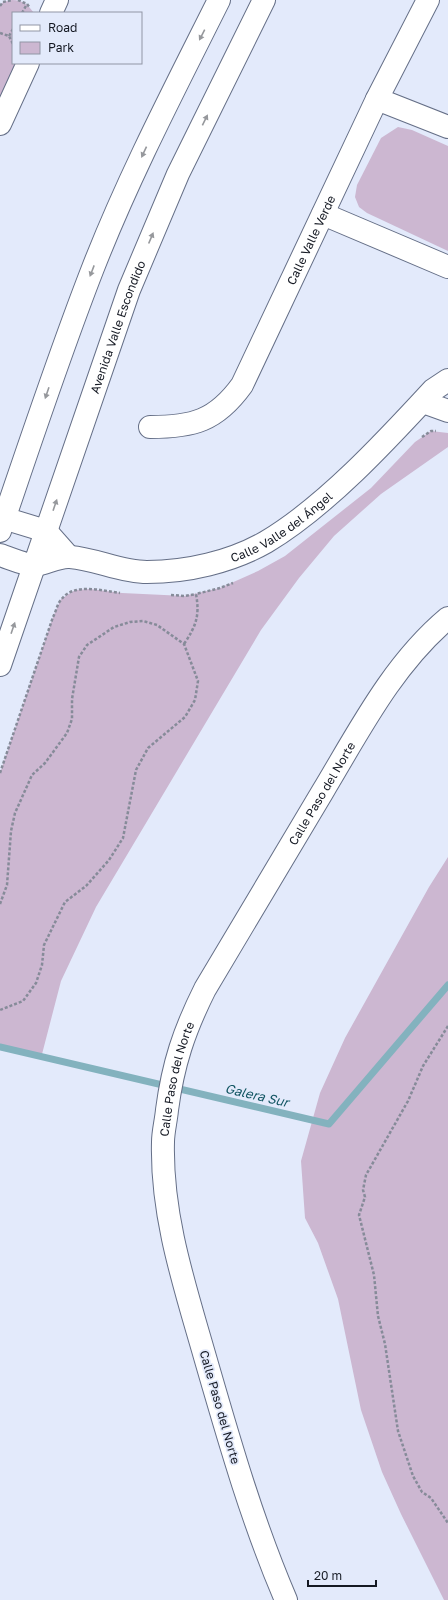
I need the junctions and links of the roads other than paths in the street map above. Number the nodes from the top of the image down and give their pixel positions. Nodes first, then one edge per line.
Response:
1 (219, 0) edge
2 (264, 0) edge
3 (428, 0) edge
4 (28, 64) edge
5 (378, 98) junction
6 (0, 124) edge
7 (448, 127) edge
8 (323, 214) junction
9 (448, 267) edge
10 (448, 380) edge
11 (423, 402) junction
12 (448, 411) edge
13 (150, 427) dead end
14 (1, 522) edge
15 (46, 531) junction
16 (0, 555) edge
17 (69, 557) junction
18 (34, 565) junction
19 (448, 618) edge
20 (0, 665) edge
21 (286, 1600) edge

1 -> 14 street
15 -> 2 street, Avenida Valle Escondido
3 - 5 street, Calle Valle Verde
4 - 6 street
5 - 7 street
5 - 8 street, Calle Valle Verde
8 - 9 street
8 - 13 street, Calle Valle Verde
10 - 11 street, Calle Valle del Ángel
11 - 12 street
11 - 17 street, Calle Valle del Ángel
14 - 15 street
15 - 17 street
15 - 18 street, Avenida Valle Escondido
16 - 18 street, Calle Valle del Ángel
17 - 18 street, Calle Valle del Ángel
20 -> 18 street, Avenida Valle Escondido
19 - 21 street, Calle Paso del Norte

